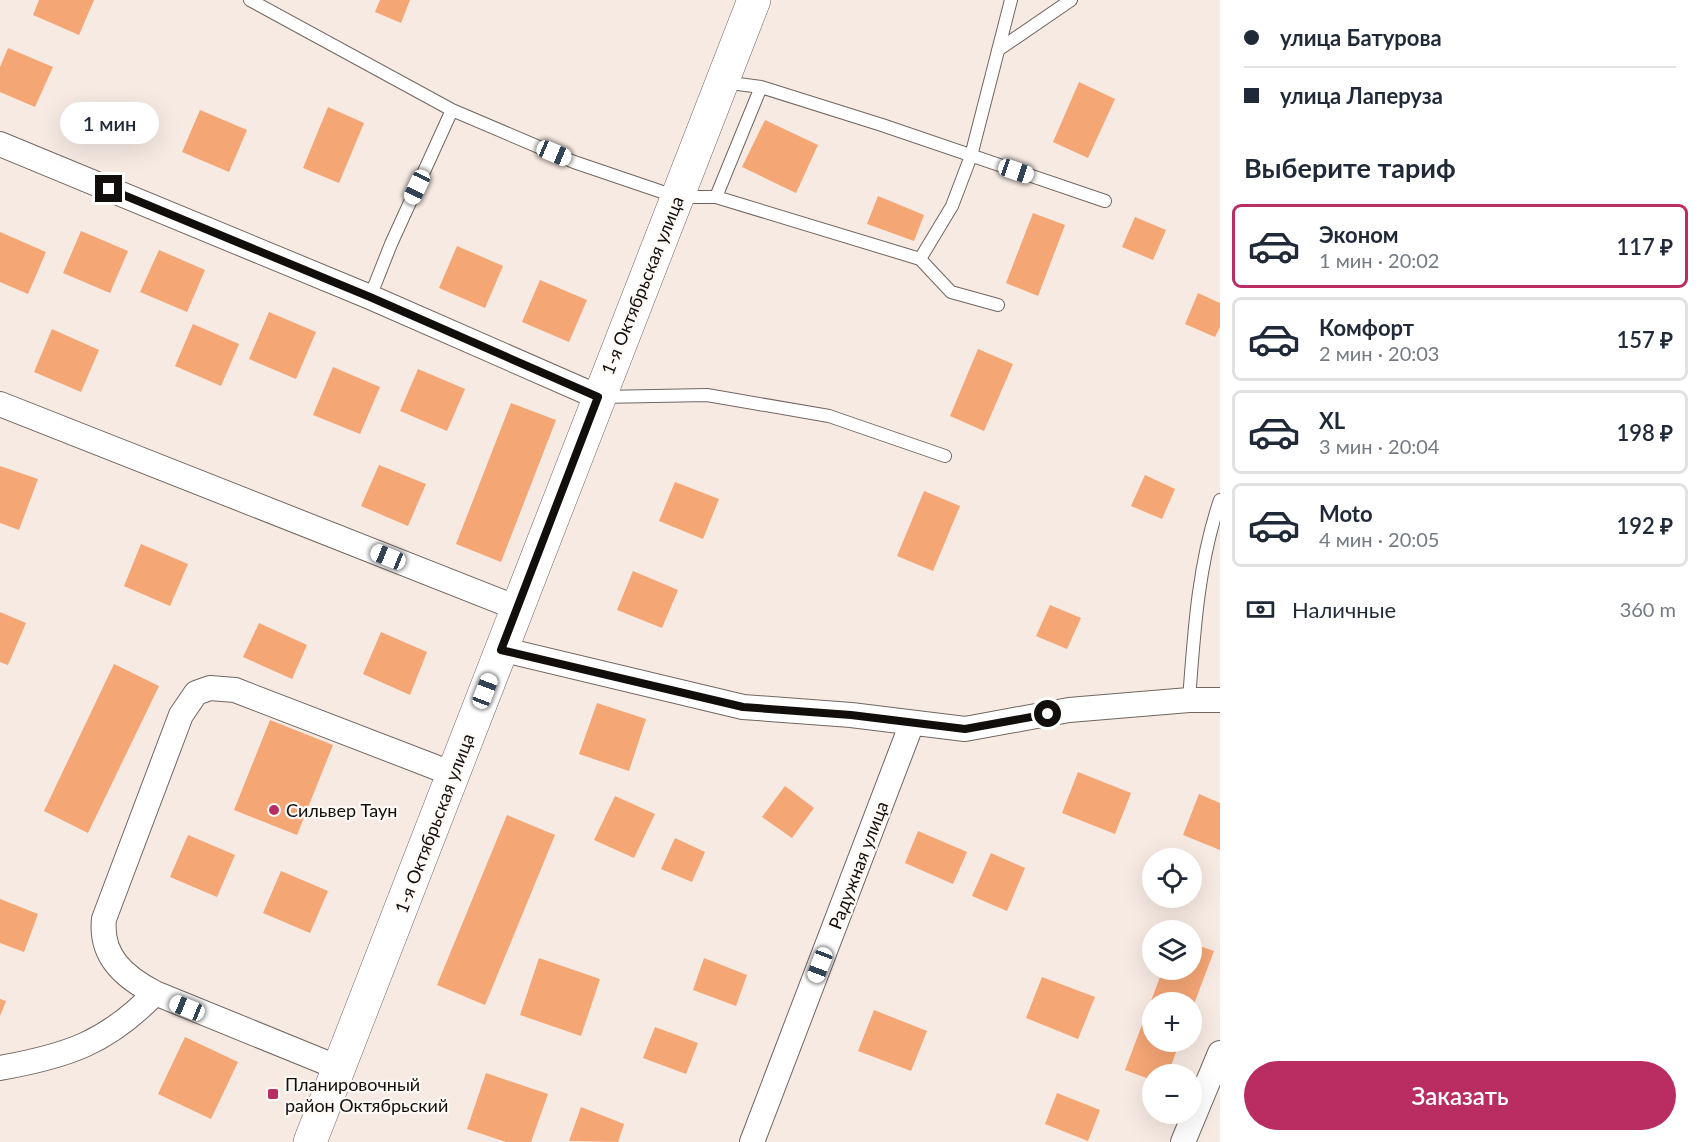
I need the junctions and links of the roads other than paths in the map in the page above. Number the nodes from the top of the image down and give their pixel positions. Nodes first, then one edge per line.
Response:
1 (250, 0) edge
2 (754, 0) edge
3 (1011, 0) edge
4 (1071, 0) edge
5 (998, 50) junction
6 (722, 82) junction
7 (761, 87) junction
8 (452, 110) junction
9 (0, 144) edge
10 (971, 156) junction
11 (677, 197) junction
12 (716, 197) junction
13 (1105, 201) dead end
14 (920, 259) junction
15 (370, 297) junction
16 (998, 305) dead end
17 (598, 397) junction
18 (0, 404) edge
19 (945, 456) dead end
20 (1220, 500) edge
21 (517, 608) junction
22 (501, 650) junction
23 (1189, 699) junction
24 (1220, 700) edge
25 (912, 723) junction
26 (453, 774) junction
27 (155, 993) junction
28 (1220, 1053) edge
29 (0, 1068) edge
30 (339, 1068) junction
31 (310, 1142) edge
32 (753, 1142) edge
33 (1184, 1142) edge

1 - 8 lane
2 - 6 street, 1-я Октябрьская улица
3 - 5 lane
4 - 5 lane
5 - 10 lane
6 - 7 lane
6 - 11 street, 1-я Октябрьская улица
7 - 10 lane
7 - 12 lane
8 - 11 lane
8 - 15 lane
9 - 15 street
10 - 13 lane
10 - 14 lane
11 - 12 lane
11 - 17 street, 1-я Октябрьская улица
12 - 14 lane
14 - 16 lane
15 - 17 street
17 - 19 lane
17 - 21 street, 1-я Октябрьская улица
18 - 21 street
20 - 23 lane
21 - 22 street, 1-я Октябрьская улица
22 - 25 street
22 - 26 street, 1-я Октябрьская улица
23 - 24 street
23 - 25 street
25 - 32 street, Радужная улица
26 - 27 street
26 - 30 street, 1-я Октябрьская улица
27 - 29 street
27 - 30 street
28 - 33 street
30 - 31 street, 1-я Октябрьская улица

